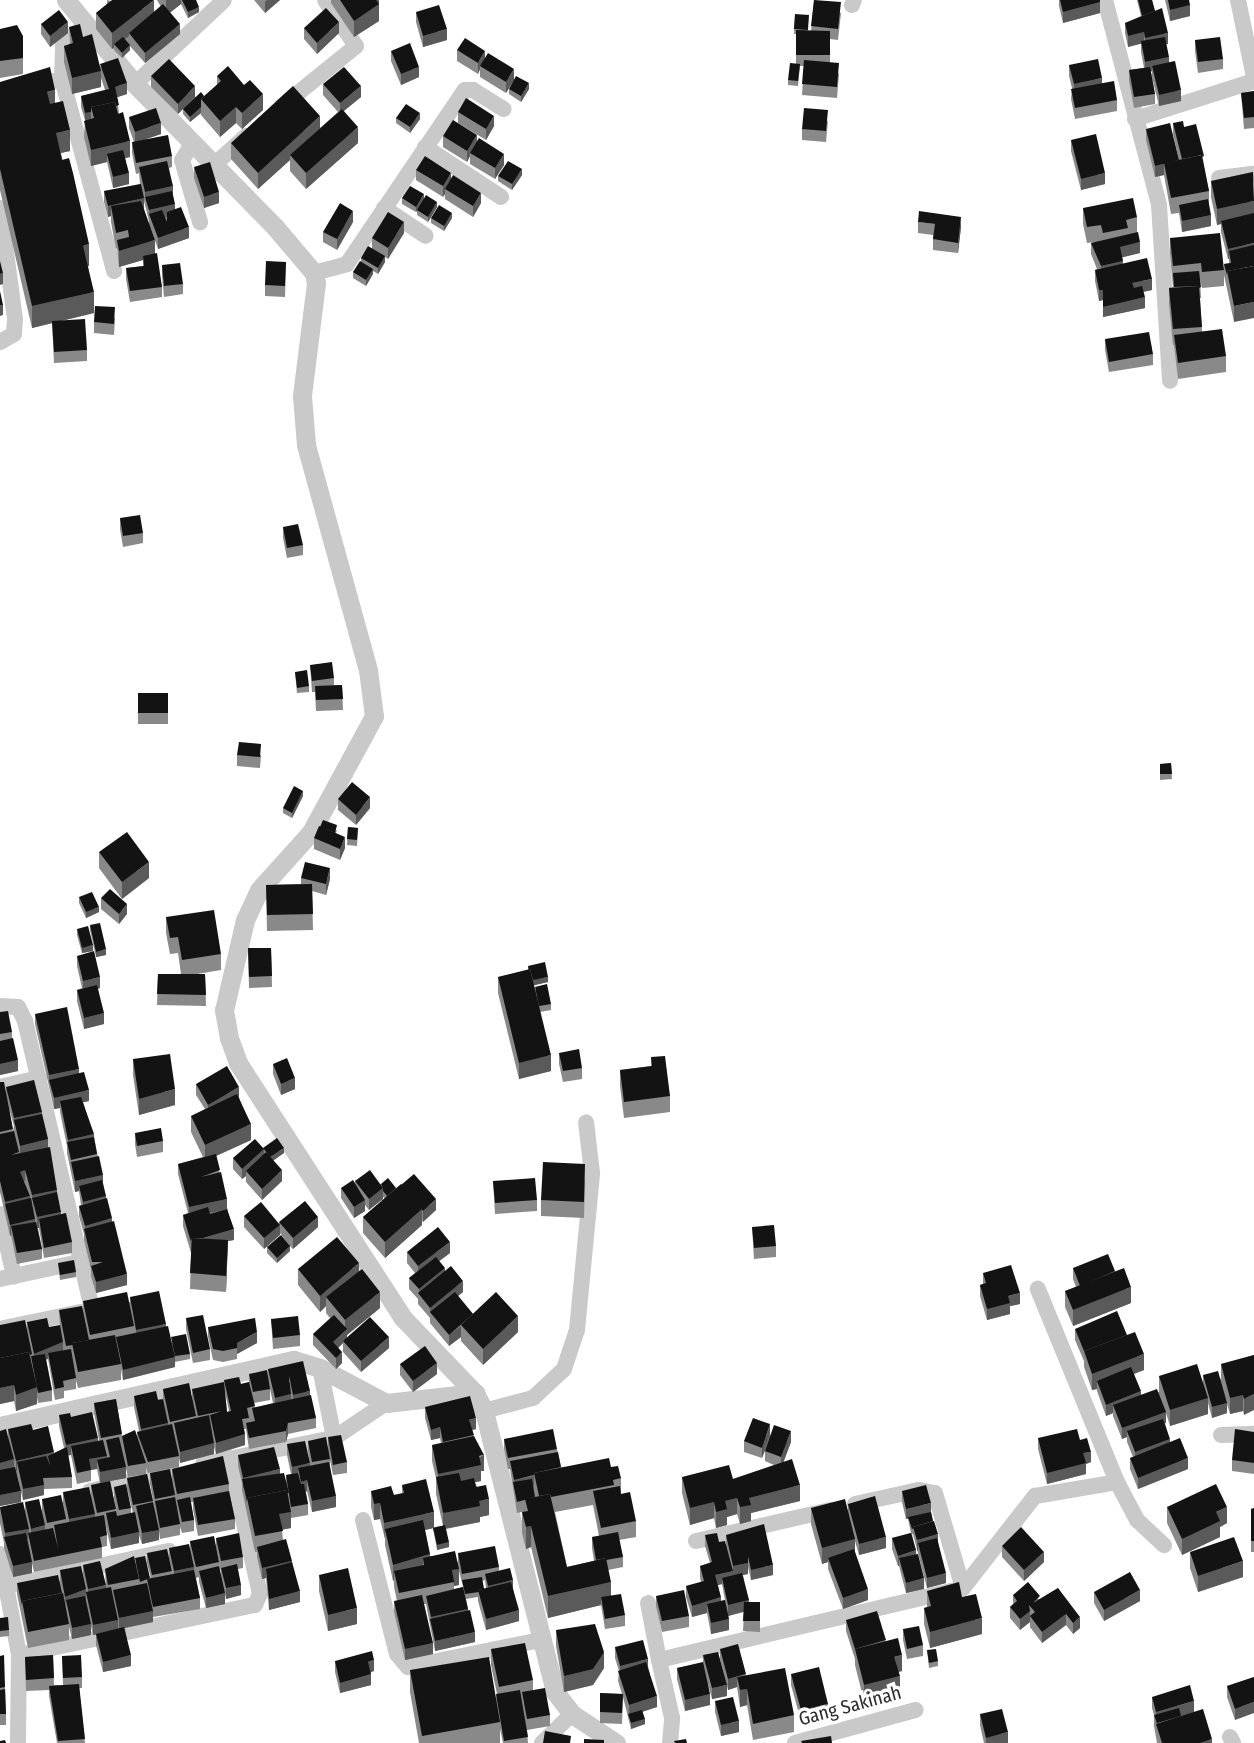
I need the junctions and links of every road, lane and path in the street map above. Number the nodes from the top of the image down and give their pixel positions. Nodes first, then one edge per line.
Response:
1 (66, 0) edge
2 (224, 0) edge
3 (325, 0) edge
4 (1105, 0) edge
5 (1238, 0) edge
6 (84, 26) junction
7 (62, 79) junction
8 (1254, 79) edge
9 (135, 84) junction
10 (37, 85) edge
11 (504, 109) dead end
12 (1135, 119) junction
13 (193, 142) junction
14 (425, 147) junction
15 (215, 164) junction
16 (1254, 174) edge
17 (1219, 178) edge
18 (501, 197) dead end
19 (0, 208) edge
20 (384, 208) junction
21 (200, 222) dead end
22 (426, 236) dead end
23 (4, 244) edge
24 (114, 271) dead end
25 (314, 272) junction
26 (0, 342) edge
27 (1170, 381) dead end
28 (0, 1006) edge
29 (39, 1078) junction
30 (0, 1087) edge
31 (586, 1122) dead end
32 (0, 1214) edge
33 (81, 1261) junction
34 (7, 1278) edge
35 (1038, 1289) dead end
36 (113, 1304) edge
37 (92, 1309) junction
38 (0, 1329) edge
39 (320, 1368) junction
40 (475, 1393) junction
41 (386, 1403) junction
42 (484, 1411) junction
43 (0, 1426) edge
44 (1254, 1434) edge
45 (1221, 1435) dead end
46 (334, 1438) junction
47 (229, 1458) junction
48 (1116, 1482) junction
49 (68, 1497) edge
50 (363, 1520) dead end
51 (696, 1541) dead end
52 (1164, 1545) dead end
53 (180, 1548) edge
54 (0, 1554) edge
55 (8, 1586) junction
56 (963, 1588) junction
57 (648, 1603) dead end
58 (541, 1640) junction
59 (19, 1655) junction
60 (659, 1660) junction
61 (916, 1710) dead end
62 (572, 1714) junction
63 (18, 1743) edge
64 (542, 1743) edge
65 (616, 1743) edge
66 (670, 1743) edge
67 (795, 1743) edge

1 - 6 street
2 - 9 street
3 - 15 street
4 - 12 street
5 - 8 street
6 - 7 street
6 - 9 street
7 - 10 street
7 - 24 street
8 - 12 street
9 - 13 street
11 - 14 street
12 - 27 street
13 - 15 street
13 - 21 street
14 - 18 street
14 - 20 street
15 - 25 street
16 - 17 street
19 - 23 street
20 - 22 street
20 - 25 street
23 - 26 street
25 - 40 street
28 - 29 street
29 - 30 street
29 - 33 street
31 - 42 street
32 - 34 street
33 - 34 street
33 - 37 street
35 - 48 street
36 - 37 street
37 - 38 street
39 - 41 street
39 - 43 street
39 - 46 street
40 - 41 street
40 - 42 street
41 - 46 street
42 - 58 street
44 - 45 street
46 - 47 street
47 - 49 street
47 - 59 street
48 - 52 street
48 - 56 street
50 - 58 street
51 - 56 street
53 - 55 street
54 - 55 street
55 - 59 street
56 - 60 street
57 - 60 street
58 - 62 street
59 - 63 street
60 - 66 street
61 - 67 street, Gang Sakinah
62 - 64 street
62 - 65 street

